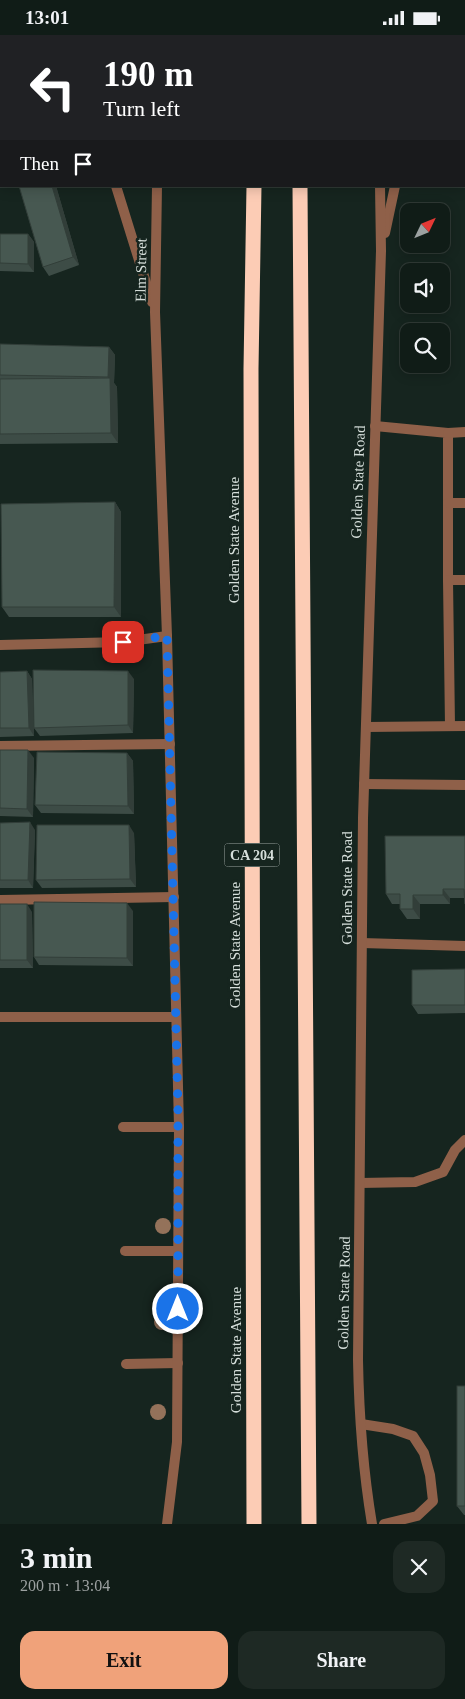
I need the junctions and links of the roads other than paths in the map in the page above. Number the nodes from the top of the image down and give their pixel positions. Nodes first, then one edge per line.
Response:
1 (116, 187) edge
2 (157, 187) edge
3 (254, 187) edge
4 (300, 187) edge
5 (380, 187) edge
6 (394, 187) edge
7 (381, 251) junction
8 (155, 312) junction
9 (375, 426) junction
10 (465, 432) edge
11 (448, 433) junction
12 (448, 503) junction
13 (465, 503) edge
14 (448, 580) junction
15 (465, 580) edge
16 (167, 636) junction
17 (0, 645) edge
18 (450, 726) junction
19 (465, 726) edge
20 (366, 727) junction
21 (170, 744) junction
22 (0, 746) edge
23 (364, 784) junction
24 (465, 785) edge
25 (174, 897) junction
26 (0, 900) edge
27 (362, 943) junction
28 (465, 945) edge
29 (0, 1017) edge
30 (176, 1017) junction
31 (124, 1127) dead end
32 (179, 1127) junction
33 (465, 1140) edge
34 (360, 1183) junction
35 (125, 1251) dead end
36 (178, 1251) junction
37 (178, 1363) junction
38 (126, 1364) dead end
39 (360, 1424) junction
40 (167, 1524) edge
41 (254, 1524) edge
42 (309, 1524) edge
43 (372, 1524) edge
44 (384, 1524) edge

1 - 8 street, Elm Street
2 - 8 street, Elm Street
3 - 41 highway, Golden State Avenue / CA 204
4 - 42 highway
5 - 7 street, Golden State Road
6 - 7 street, Golden State Road
7 - 9 street, Golden State Road
8 - 16 street
9 - 11 street
9 - 20 street, Golden State Road
10 - 11 street
11 - 12 street
12 - 13 street
12 - 14 street
14 - 15 street
14 - 18 street
16 - 17 street
16 - 21 street
18 - 19 street
18 - 20 street
20 - 23 street, Golden State Road
21 - 22 street
21 - 25 street
23 - 24 street
23 - 27 street, Golden State Road
25 - 26 street
25 - 30 street
27 - 28 street
27 - 34 street, Golden State Road
29 - 30 street
30 - 32 street
31 - 32 street
32 - 36 street
33 - 34 street
34 - 39 street, Golden State Road
35 - 36 street
36 - 37 street
37 - 38 street
37 - 40 street
39 - 43 street, Golden State Road
39 - 44 street

